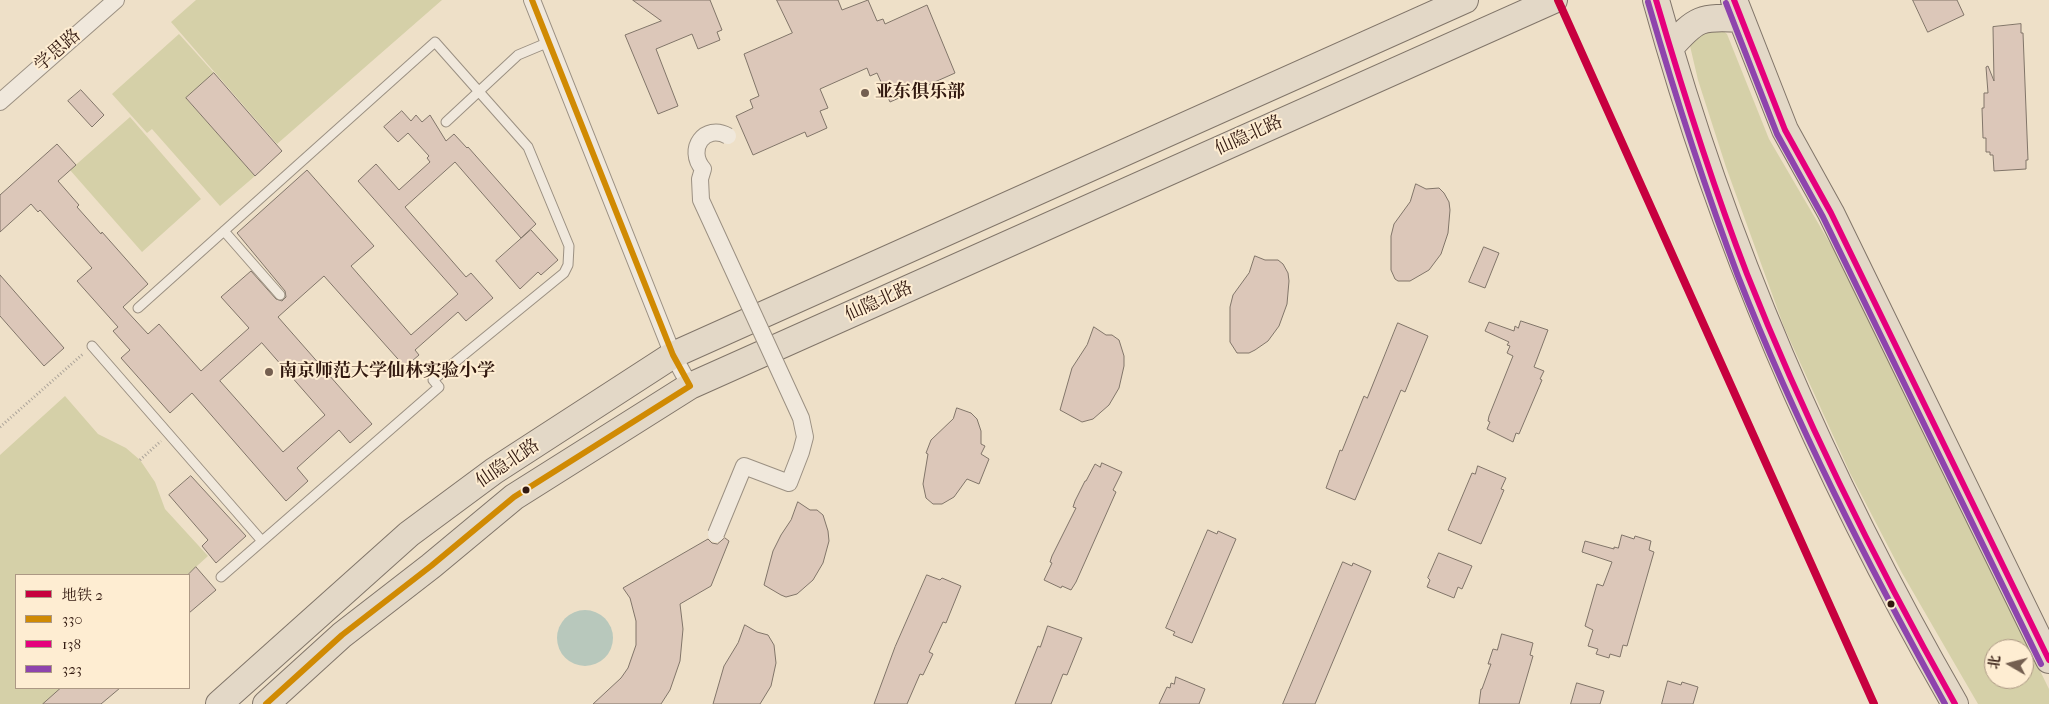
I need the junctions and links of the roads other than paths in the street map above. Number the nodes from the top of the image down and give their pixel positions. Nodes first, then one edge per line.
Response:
1 (116, 0) edge
2 (532, 0) edge
3 (1466, 0) edge
4 (1554, 0) edge
5 (1656, 0) edge
6 (1737, 9) edge
7 (548, 42) junction
8 (1670, 48) junction
9 (479, 92) junction
10 (0, 102) edge
11 (446, 122) dead end
12 (728, 136) dead end
13 (224, 231) junction
14 (280, 295) dead end
15 (138, 308) dead end
16 (92, 346) road end
17 (673, 354) junction
18 (690, 386) junction
19 (716, 534) dead end
20 (262, 541) junction
21 (221, 577) dead end
22 (2049, 660) edge
23 (219, 704) edge
24 (266, 704) edge
25 (1955, 704) edge

1 - 10 street, 学思路
2 - 7 street
3 - 17 main road, 仙隐北路
4 - 18 main road, 仙隐北路
5 - 8 main road
6 - 8 main road
6 - 22 main road
7 - 9 lane
7 - 17 street
8 - 25 main road
9 - 11 lane
9 - 13 lane
9 - 20 lane
12 - 19 street, bridge
13 - 14 lane
13 - 15 lane
16 - 20 lane
17 - 18 street
17 - 23 main road, 仙隐北路
18 - 24 main road, 仙隐北路
20 - 21 lane

